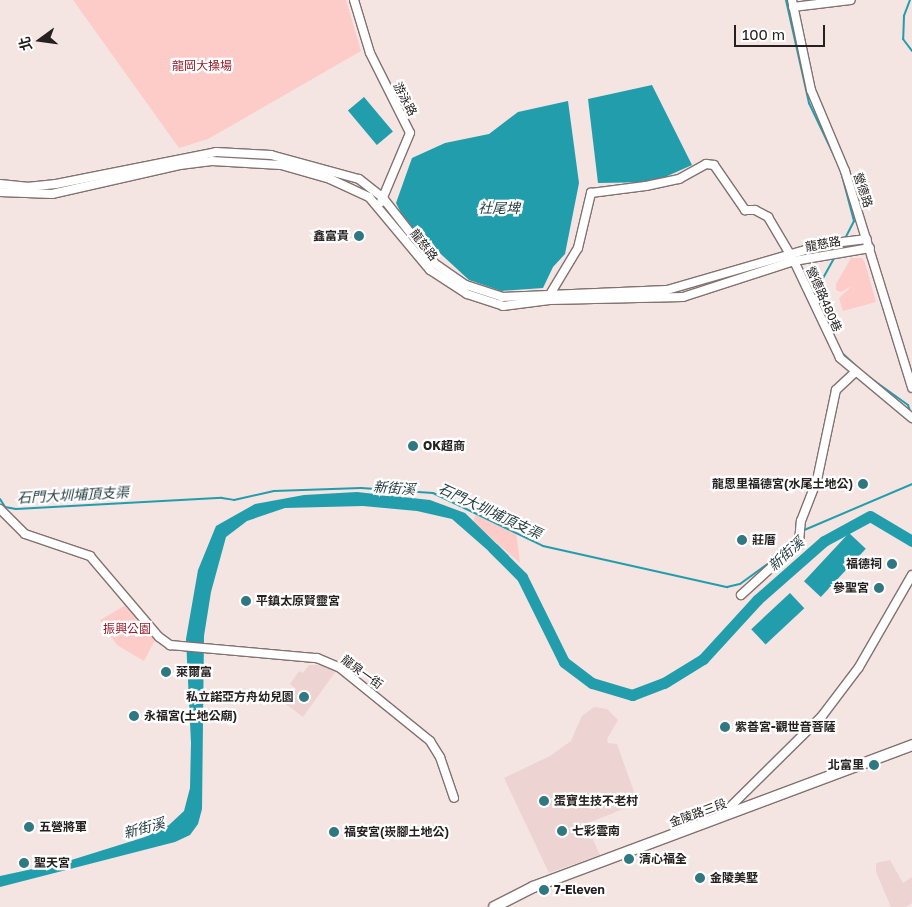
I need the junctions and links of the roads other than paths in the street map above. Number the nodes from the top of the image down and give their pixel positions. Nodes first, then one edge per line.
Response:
1 (354, 0) edge
2 (851, 0) edge
3 (793, 3) edge
4 (318, 170) junction
5 (0, 184) edge
6 (0, 192) edge
7 (383, 198) junction
8 (378, 205) junction
9 (868, 239) junction
10 (870, 248) junction
11 (792, 257) junction
12 (549, 297) junction
13 (854, 372) junction
14 (912, 388) edge
15 (912, 418) edge
16 (0, 509) edge
17 (911, 580) edge
18 (741, 595) dead end
19 (912, 745) edge
20 (454, 798) dead end
21 (718, 820) junction
22 (494, 907) edge

1 - 7 street, 游泳路
2 - 3 street
3 - 9 street, 營德路
4 - 5 street, 龍慈路
4 - 6 street, 龍慈路
4 - 7 street, 龍慈路
4 - 8 street, 龍慈路
7 - 8 street, 游泳路
7 - 12 street, 龍慈路
8 - 12 street, 龍慈路
9 - 10 street, 營德路
9 - 11 street, 龍慈路
10 - 11 street, 龍慈路
10 - 14 street, 營德路
11 - 12 street, 龍慈路
11 - 12 street, 營德路480巷
11 - 13 street, 營德路480巷
13 - 15 street, 營德路480巷
13 - 18 street
16 - 20 street, 龍泉一街
17 - 21 street
19 - 21 main road, 金陵路三段
21 - 22 main road, 金陵路三段

